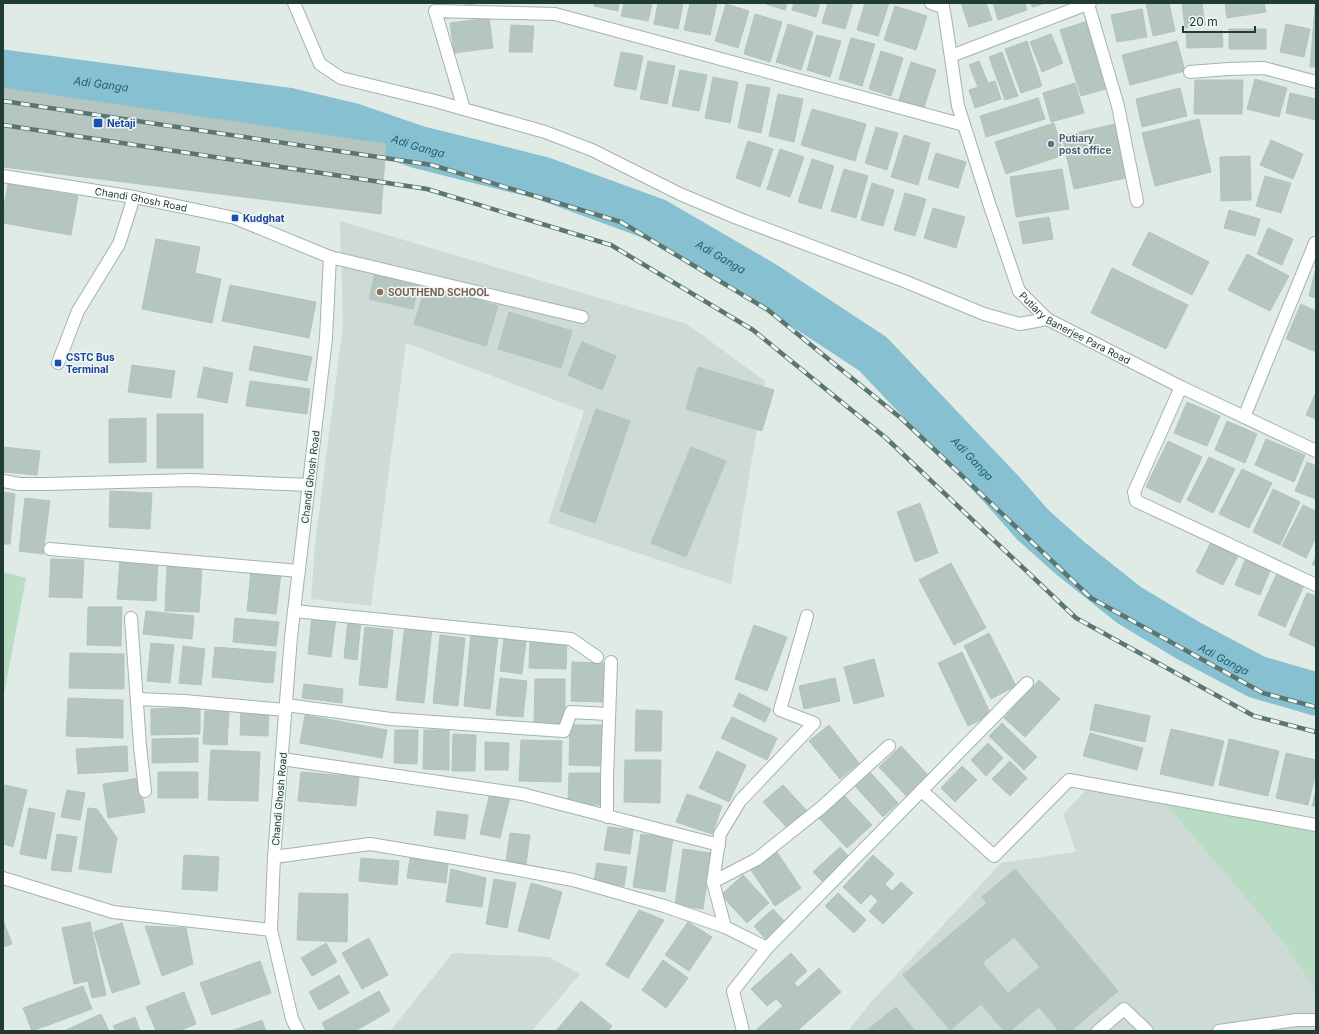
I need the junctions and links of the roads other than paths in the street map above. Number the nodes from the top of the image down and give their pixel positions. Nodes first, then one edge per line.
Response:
1 (294, 3) edge
2 (930, 3) edge
3 (1089, 3) edge
4 (943, 5) edge
5 (951, 56) junction
6 (1190, 72) dead end
7 (1316, 82) edge
8 (464, 109) junction
9 (964, 125) junction
10 (3, 176) edge
11 (134, 196) junction
12 (1137, 200) dead end
13 (1316, 243) edge
14 (330, 256) junction
15 (582, 317) dead end
16 (1047, 319) junction
17 (58, 363) dead end
18 (1181, 387) junction
19 (1244, 417) junction
20 (1316, 451) edge
21 (3, 482) edge
22 (309, 484) junction
23 (50, 549) dead end
24 (299, 571) junction
25 (1316, 585) edge
26 (294, 611) junction
27 (807, 616) dead end
28 (131, 618) dead end
29 (597, 657) dead end
30 (611, 662) dead end
31 (1028, 683) dead end
32 (137, 699) junction
33 (286, 707) junction
34 (608, 714) junction
35 (889, 746) dead end
36 (282, 759) junction
37 (922, 791) junction
38 (145, 792) dead end
39 (607, 817) junction
40 (1316, 825) edge
41 (719, 845) junction
42 (274, 857) junction
43 (3, 878) edge
44 (714, 882) junction
45 (725, 928) junction
46 (271, 930) junction
47 (767, 948) junction
48 (1316, 1020) edge
49 (298, 1031) edge
50 (743, 1031) edge
51 (1098, 1031) edge
52 (1147, 1031) edge
53 (1219, 1031) edge

1 - 8 street
2 - 4 street
3 - 5 street
3 - 12 street
4 - 5 street, Putiary Banerjee Para Road
5 - 9 street, Putiary Banerjee Para Road
6 - 7 street
8 - 9 street
8 - 16 street
9 - 16 street, Putiary Banerjee Para Road
10 - 11 street, Chandi Ghosh Road
11 - 14 street, Chandi Ghosh Road
11 - 17 street
13 - 19 street
14 - 15 street
14 - 22 street, Chandi Ghosh Road
16 - 18 street, Putiary Banerjee Para Road
18 - 19 street, Putiary Banerjee Para Road
18 - 25 street
19 - 20 street, Putiary Banerjee Para Road
21 - 22 street
22 - 24 street, Chandi Ghosh Road
23 - 24 street
24 - 26 street, Chandi Ghosh Road
26 - 29 street
26 - 33 street, Chandi Ghosh Road
27 - 41 street
28 - 32 street
30 - 34 street
31 - 37 street
32 - 33 street
32 - 38 street
33 - 34 street
33 - 36 street, Chandi Ghosh Road
34 - 39 street
35 - 44 street
36 - 39 street
36 - 42 street, Chandi Ghosh Road
37 - 40 street
37 - 47 street
39 - 41 street
41 - 44 street
42 - 45 street
42 - 46 street, Chandi Ghosh Road
43 - 46 street
44 - 45 street
45 - 47 street
46 - 49 street, Chandi Ghosh Road
47 - 50 street
48 - 53 street
51 - 52 street

